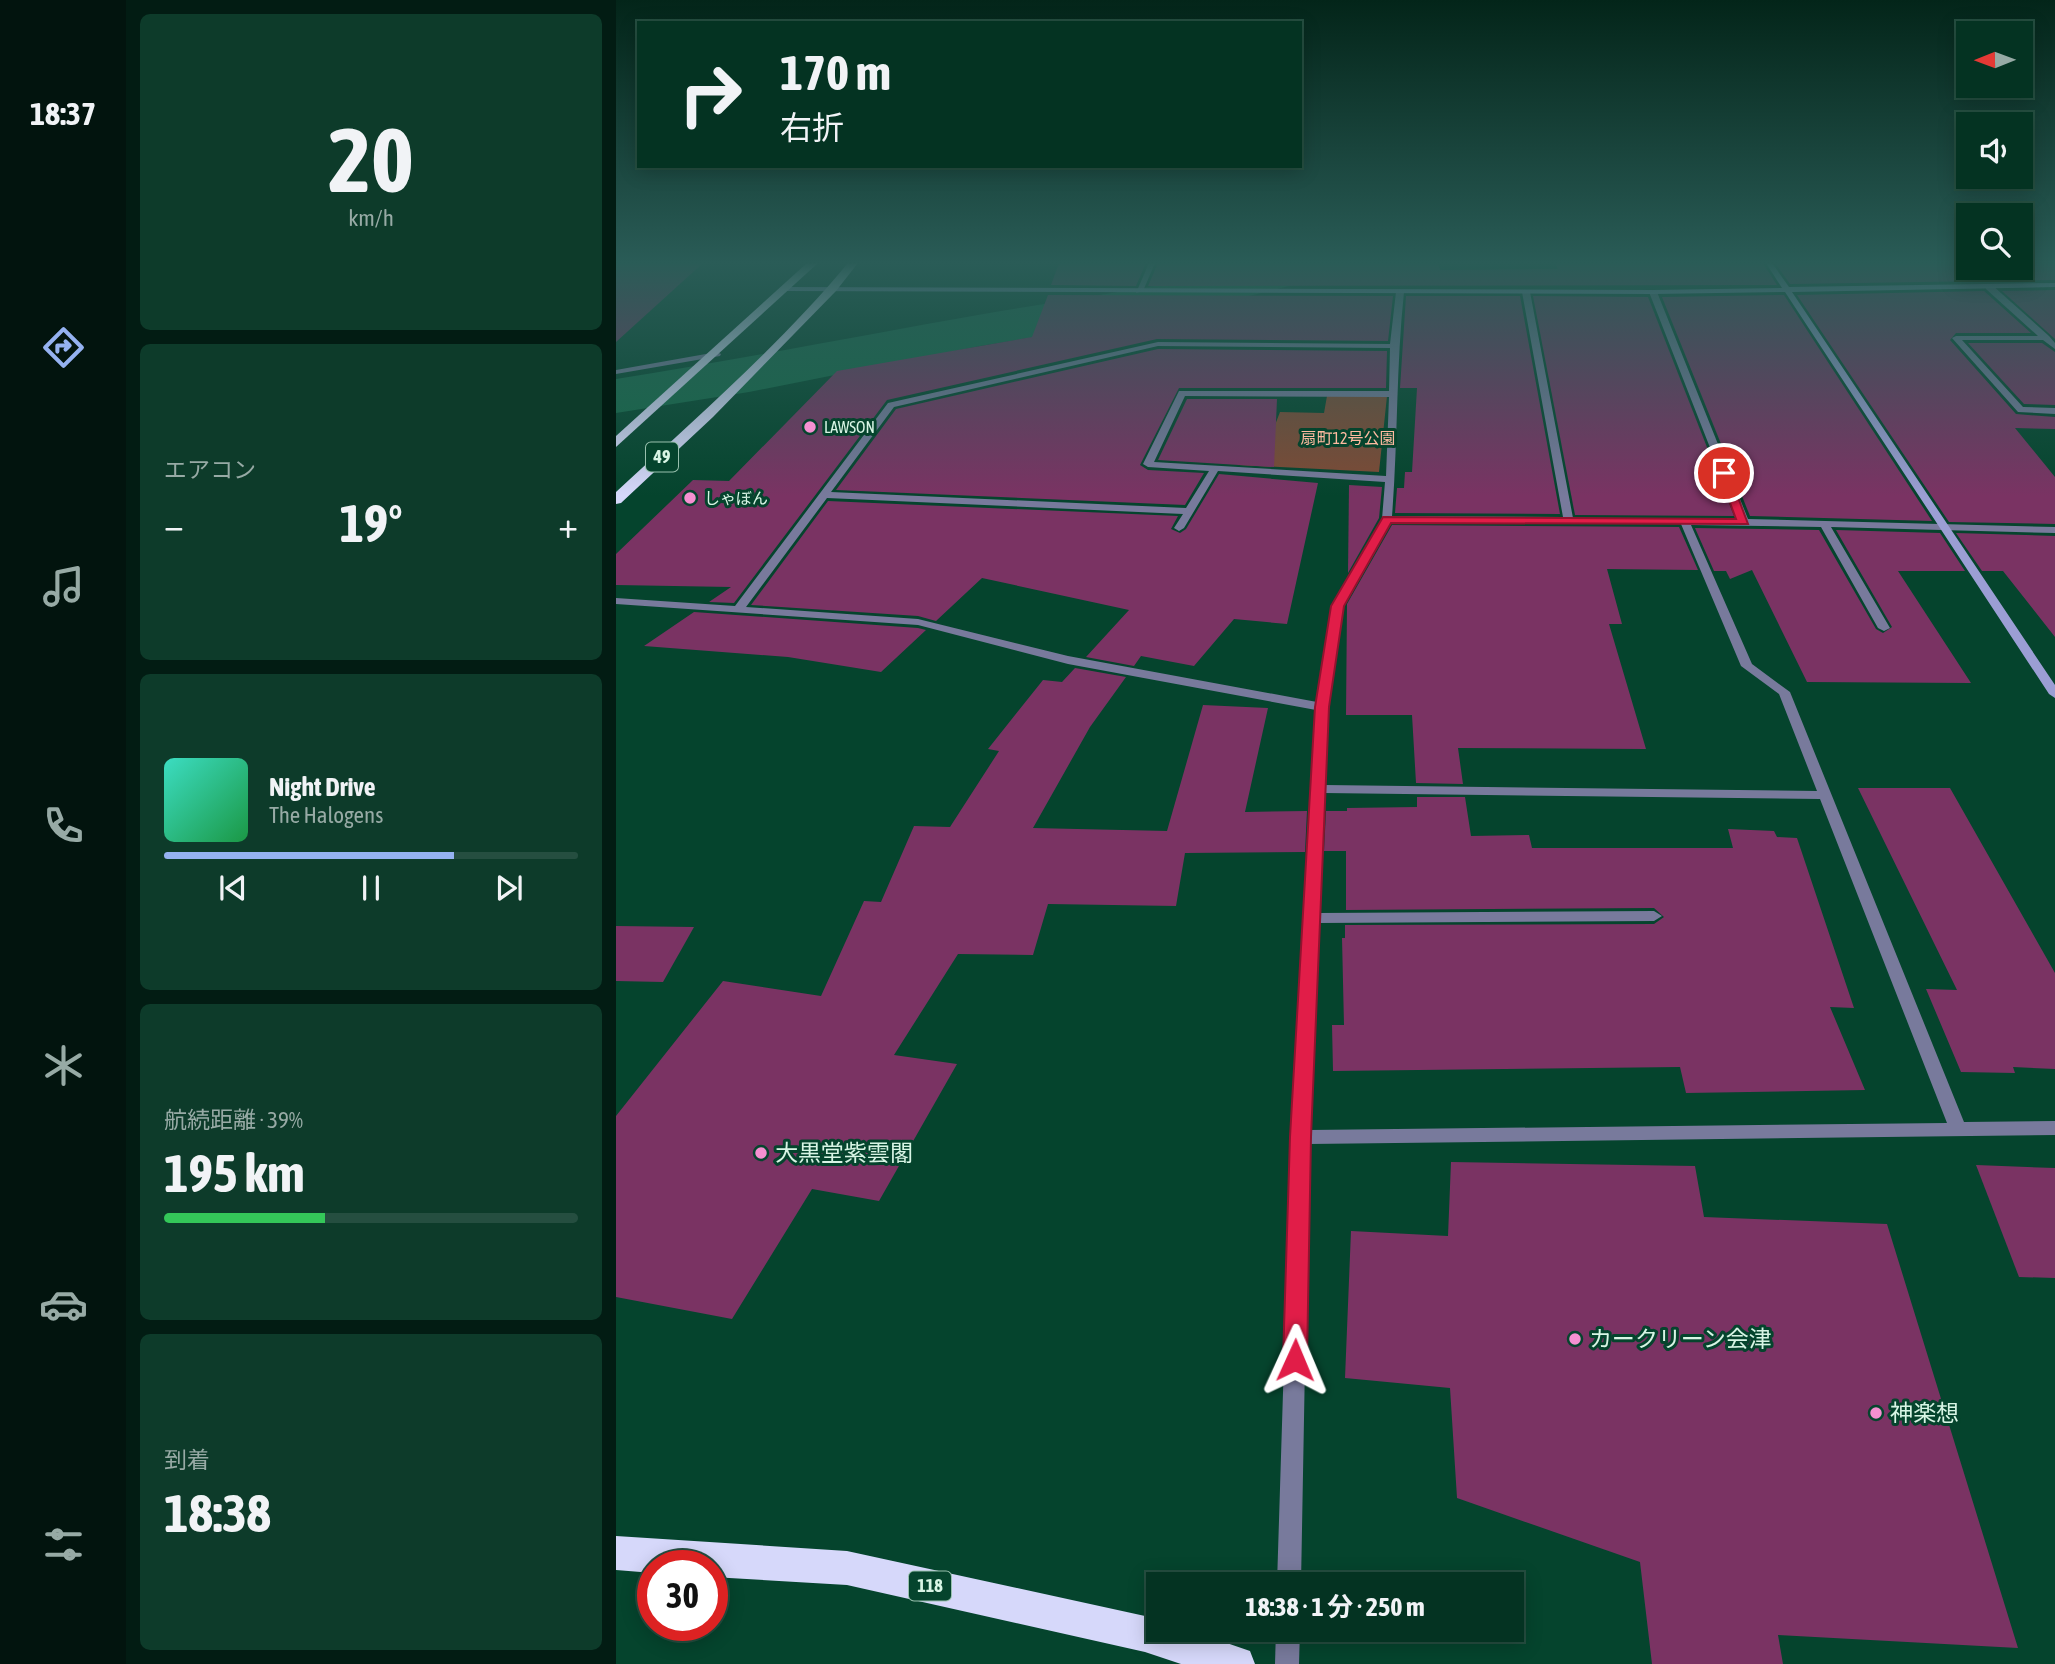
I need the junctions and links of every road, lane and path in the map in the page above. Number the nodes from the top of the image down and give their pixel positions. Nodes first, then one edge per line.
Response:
1 (731, 341) edge
2 (780, 341) edge
3 (1395, 341) edge
4 (1535, 341) edge
5 (1672, 341) edge
6 (1819, 341) edge
7 (1958, 341) edge
8 (1394, 346) junction
9 (717, 354) junction
10 (616, 372) edge
11 (1393, 394) junction
12 (2055, 411) edge
13 (616, 443) edge
14 (1215, 468) junction
15 (1390, 479) junction
16 (826, 495) junction
17 (616, 500) edge
18 (1189, 511) junction
19 (1387, 520) junction
20 (1568, 520) junction
21 (1685, 522) junction
22 (1744, 522) junction
23 (1825, 524) junction
24 (1943, 527) junction
25 (1179, 528) dead end
26 (2055, 530) edge
27 (616, 601) edge
28 (738, 610) junction
29 (1884, 628) dead end
30 (2055, 694) edge
31 (1322, 707) junction
32 (1319, 789) junction
33 (1825, 795) junction
34 (1654, 916) dead end
35 (1312, 918) junction
36 (2055, 1128) edge
37 (1958, 1129) junction
38 (1300, 1137) junction
39 (616, 1553) edge
40 (1289, 1572) edge
41 (1288, 1642) edge
42 (1237, 1664) edge
43 (1287, 1664) edge

1 - 9 highway, 49
2 - 17 highway, 49
3 - 8 street
4 - 20 street
5 - 22 street
6 - 24 street
7 - 12 street
8 - 11 street
8 - 16 street
9 - 10 street
9 - 13 highway, 49
11 - 14 street
11 - 15 street
14 - 15 street
14 - 18 street
15 - 19 street
16 - 18 street
16 - 28 street
18 - 25 street
19 - 20 street
19 - 31 street
20 - 21 street
21 - 22 street
21 - 33 street
22 - 23 street
23 - 24 street
23 - 29 street
24 - 26 street
24 - 30 street
27 - 28 street
28 - 31 street
31 - 32 street
32 - 33 street
32 - 35 street
33 - 37 street
34 - 35 street
35 - 38 street
36 - 37 street
37 - 38 street
38 - 40 street
39 - 42 highway, 118
41 - 43 street

